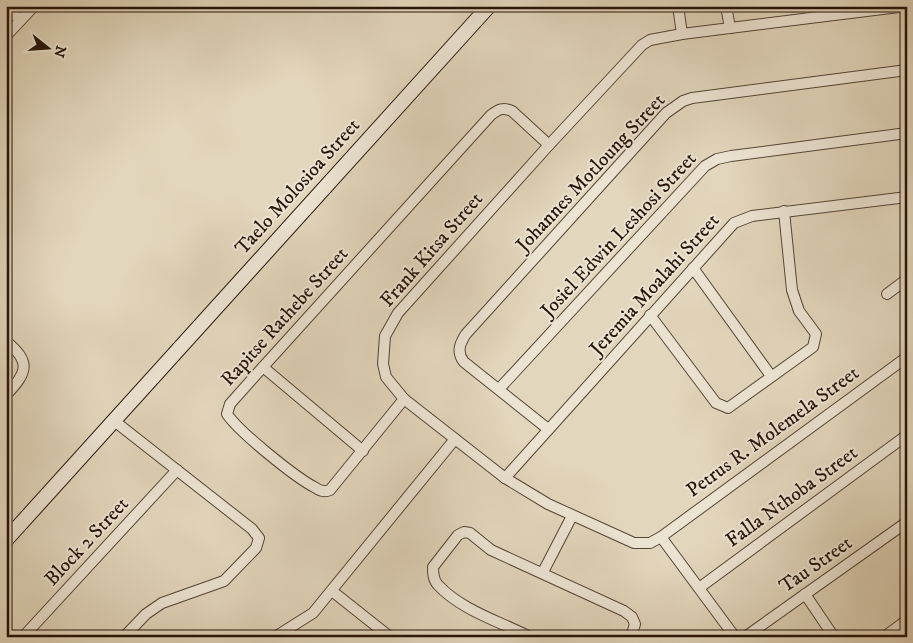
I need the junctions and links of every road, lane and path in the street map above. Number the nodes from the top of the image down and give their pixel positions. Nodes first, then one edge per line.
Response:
1 (34, 6) edge
2 (489, 6) edge
3 (678, 6) edge
4 (726, 6) edge
5 (907, 6) edge
6 (6, 8) edge
7 (21, 20) junction
8 (730, 28) junction
9 (682, 34) junction
10 (6, 36) edge
11 (907, 70) edge
12 (907, 133) edge
13 (549, 145) junction
14 (907, 197) edge
15 (784, 211) junction
16 (693, 268) junction
17 (907, 279) edge
18 (887, 294) dead end
19 (650, 315) junction
20 (6, 341) edge
21 (907, 356) edge
22 (263, 367) junction
23 (771, 376) junction
24 (499, 389) junction
25 (6, 396) edge
26 (404, 400) junction
27 (113, 420) junction
28 (548, 429) junction
29 (907, 435) edge
30 (455, 439) junction
31 (363, 451) junction
32 (177, 470) junction
33 (505, 478) junction
34 (572, 516) junction
35 (907, 522) edge
36 (661, 536) junction
37 (6, 540) edge
38 (543, 572) junction
39 (698, 588) junction
40 (332, 591) junction
41 (805, 594) junction
42 (907, 620) edge
43 (280, 636) edge
44 (633, 636) edge
45 (23, 637) edge
46 (124, 637) edge
47 (390, 637) edge
48 (530, 637) edge
49 (736, 637) edge
50 (745, 637) edge
51 (834, 637) edge
52 (884, 637) edge

1 - 7 street
2 - 27 street, Taelo Molosioa Street
3 - 9 street
4 - 8 street
5 - 8 street, Frank Kitsa Street
6 - 7 street
7 - 10 street
8 - 9 street, Frank Kitsa Street
9 - 13 street, Frank Kitsa Street
11 - 24 street, Johannes Motloung Street
12 - 24 street, Josiel Edwin Leshosi Street
13 - 22 street, Rapitse Rathebe Street
13 - 26 street, Frank Kitsa Street
14 - 15 street, Jeremia Moalahi Street
15 - 16 street, Jeremia Moalahi Street
15 - 23 street
16 - 19 street, Jeremia Moalahi Street
16 - 23 street
17 - 18 street
19 - 23 street
19 - 28 street, Jeremia Moalahi Street
20 - 25 street
21 - 36 street, Petrus R. Molemela Street
22 - 31 street
22 - 31 street, Rapitse Rathebe Street
24 - 28 street, Johannes Motloung Street
26 - 30 street, Frank Kitsa Street
26 - 31 street, Rapitse Rathebe Street
27 - 32 street
27 - 37 street, Taelo Molosioa Street
28 - 33 street, Jeremia Moalahi Street
29 - 39 street, Falla Nthoba Street
30 - 33 street, Frank Kitsa Street
30 - 40 street
32 - 45 street, Block 2 Street
32 - 46 street
33 - 34 street, Frank Kitsa Street
34 - 36 street, Frank Kitsa Street
34 - 38 street
35 - 41 street, Tau Street
36 - 39 street
38 - 44 street
38 - 48 street
39 - 49 street
40 - 43 street
40 - 47 street
41 - 50 street, Tau Street
41 - 51 street
42 - 52 street

